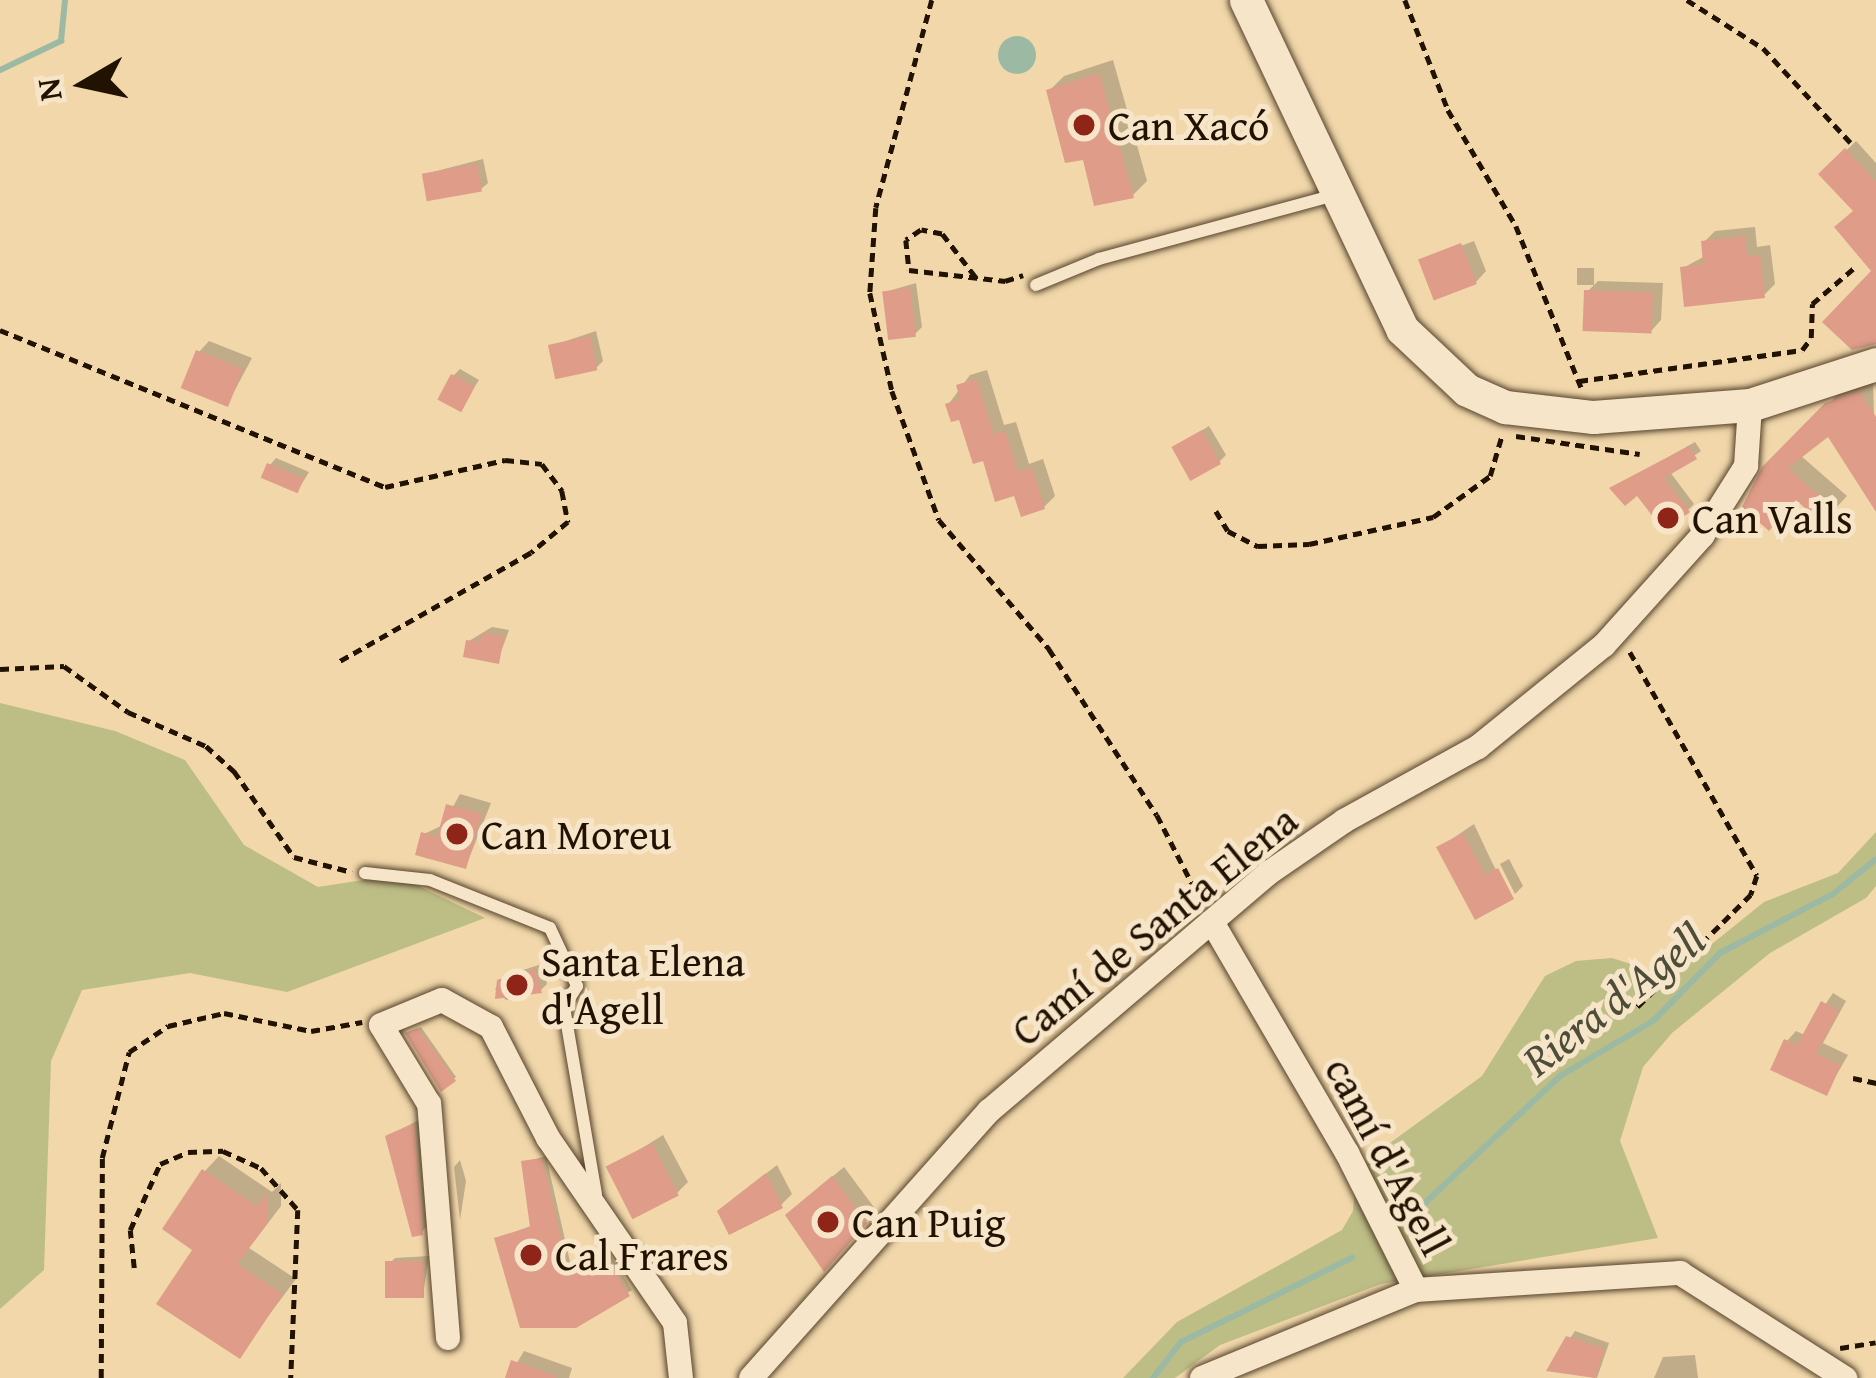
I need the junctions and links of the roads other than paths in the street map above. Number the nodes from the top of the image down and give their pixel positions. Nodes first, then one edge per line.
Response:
1 (1246, 0) edge
2 (1336, 194) junction
3 (1036, 286) dead end
4 (1876, 364) edge
5 (1750, 405) junction
6 (365, 873) road end
7 (1212, 922) junction
8 (599, 1206) junction
9 (1416, 1290) junction
10 (448, 1339) dead end
11 (681, 1378) edge
12 (751, 1378) edge
13 (1202, 1378) edge
14 (1845, 1378) edge

1 - 2 street
2 - 3 lane
2 - 5 street
4 - 5 street
5 - 7 street, Camí de Santa Elena
6 - 8 lane
7 - 9 street, camí d'Agell
7 - 12 street, Camí de Santa Elena
8 - 10 street
8 - 11 street
9 - 13 street, camí d'Agell
9 - 14 street

